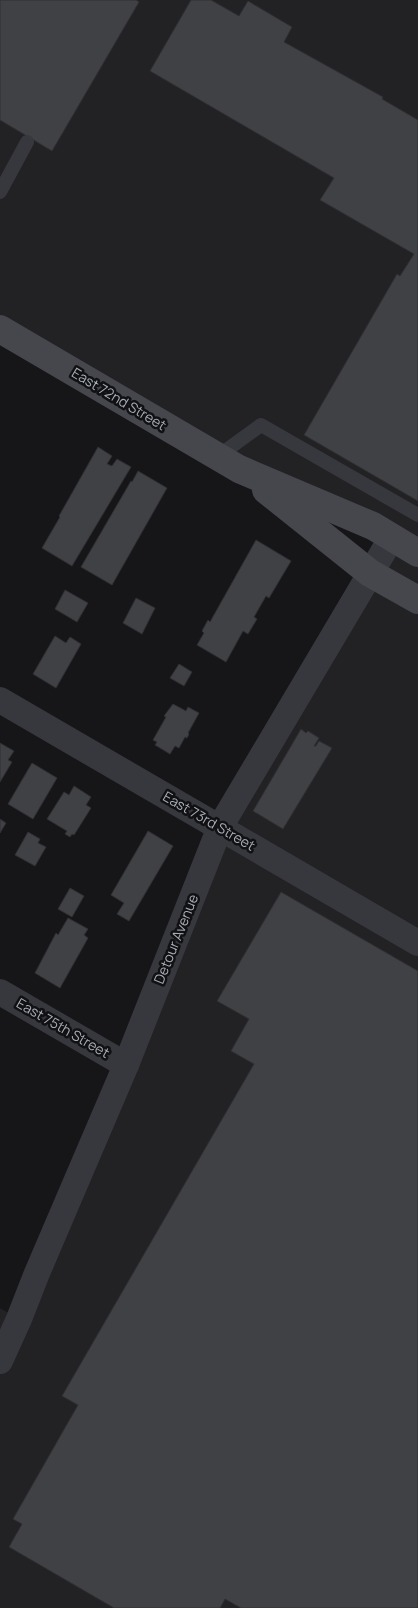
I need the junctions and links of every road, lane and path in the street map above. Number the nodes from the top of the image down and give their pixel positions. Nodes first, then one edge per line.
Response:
1 (27, 142) dead end
2 (0, 192) edge
3 (0, 329) edge
4 (228, 463) junction
5 (418, 515) edge
6 (392, 537) junction
7 (418, 552) edge
8 (370, 573) junction
9 (418, 600) edge
10 (0, 700) edge
11 (220, 827) junction
12 (418, 943) edge
13 (0, 992) edge
14 (126, 1065) junction
15 (10, 1314) edge
16 (0, 1361) edge

1 - 2 lane
3 - 4 main road, East 72nd Street
4 - 5 lane
4 - 6 main road, East 72nd Street
4 - 8 main road, East 72nd Street
6 - 7 main road, East 72nd Street
6 - 8 street, Detour Avenue
8 - 9 main road, East 72nd Street
8 - 11 street, Detour Avenue
10 - 11 street, East 73rd Street
11 - 12 street, East 73rd Street
11 - 14 street, Detour Avenue
13 - 14 street, East 75th Street
14 - 15 street, Detour Avenue
15 - 16 street, Detour Avenue

